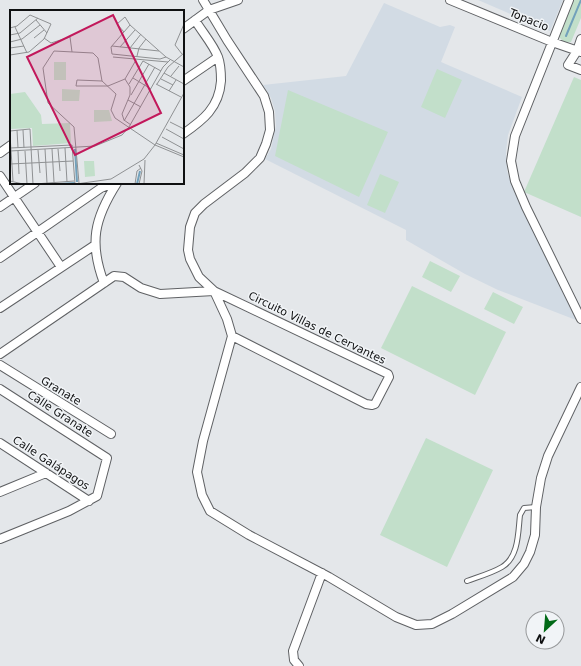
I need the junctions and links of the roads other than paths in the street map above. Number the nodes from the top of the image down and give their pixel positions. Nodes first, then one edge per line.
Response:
1 (203, 0) edge
2 (238, 0) edge
3 (450, 0) edge
4 (569, 0) edge
5 (209, 10) junction
6 (195, 20) junction
7 (184, 27) edge
8 (581, 40) edge
9 (552, 42) junction
10 (579, 51) edge
11 (218, 57) junction
12 (581, 70) edge
13 (184, 80) edge
14 (184, 133) edge
15 (10, 146) edge
16 (0, 153) edge
17 (0, 176) edge
18 (34, 184) edge
19 (111, 184) edge
20 (116, 184) edge
21 (14, 197) junction
22 (0, 207) edge
23 (37, 232) junction
24 (95, 245) junction
25 (0, 258) edge
26 (61, 267) junction
27 (104, 283) junction
28 (214, 291) junction
29 (0, 308) edge
30 (580, 315) edge
31 (232, 336) junction
32 (0, 354) edge
33 (0, 365) edge
34 (581, 387) edge
35 (0, 389) edge
36 (110, 434) dead end
37 (0, 443) edge
38 (46, 473) junction
39 (0, 492) edge
40 (89, 501) junction
41 (536, 507) junction
42 (0, 539) edge
43 (322, 573) junction
44 (467, 581) dead end
45 (299, 666) edge

1 - 5 street
2 - 5 street
3 - 9 street, Topacio
4 - 9 street
5 - 6 street
5 - 28 street
6 - 7 street
6 - 11 street
8 - 10 street
9 - 10 street, Topacio
9 - 30 street
10 - 12 street
11 - 13 street
11 - 14 street
15 - 16 street
17 - 21 street
18 - 21 street
19 - 23 street
20 - 24 street
21 - 22 street
21 - 23 street
23 - 25 street
23 - 26 street
24 - 26 street
24 - 27 street
26 - 29 street
27 - 28 street
27 - 32 street
28 - 31 street
28 - 31 street, Circuito Villas de Cervantes
31 - 43 street
33 - 36 street, Granate
34 - 41 street
35 - 40 street, Calle Granate
37 - 38 street, Calle Galápagos
38 - 39 street
38 - 40 street, Calle Galápagos
40 - 42 street
41 - 43 street
41 - 44 lane
43 - 45 street

